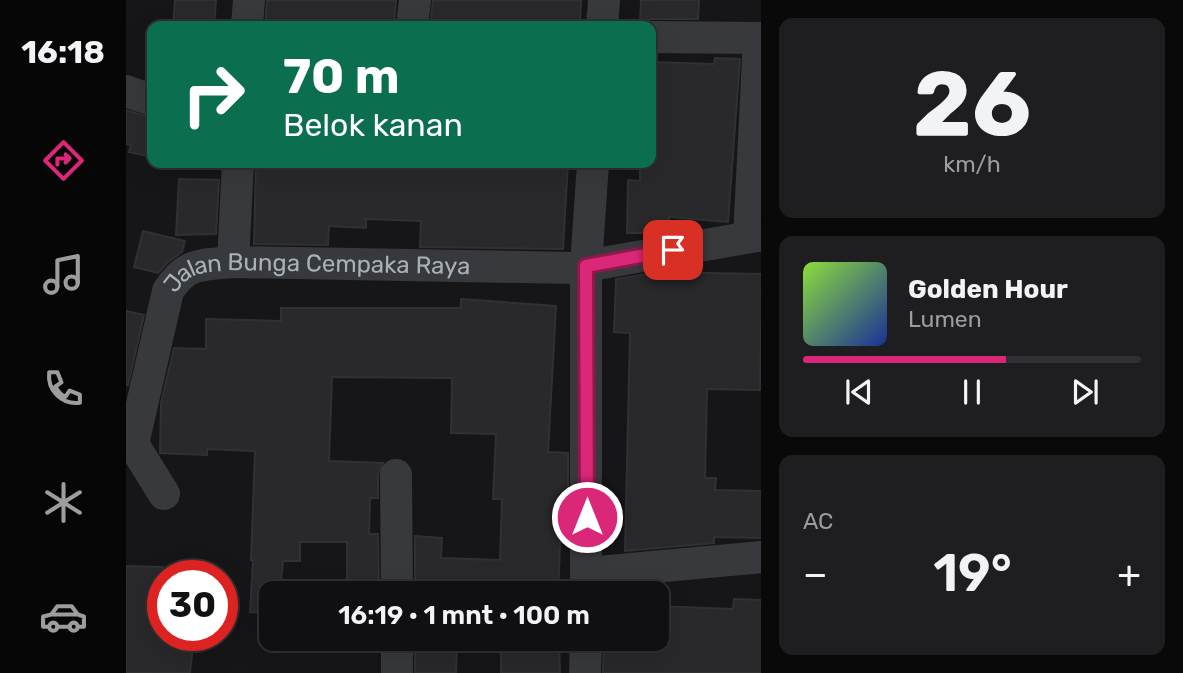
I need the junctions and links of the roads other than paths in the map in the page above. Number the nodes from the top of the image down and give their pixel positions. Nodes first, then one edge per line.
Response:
1 (249, 0) edge
2 (415, 0) edge
3 (604, 0) edge
4 (247, 21) edge
5 (413, 21) edge
6 (602, 21) edge
7 (656, 37) edge
8 (760, 38) edge
9 (126, 91) edge
10 (147, 98) edge
11 (238, 168) edge
12 (593, 168) edge
13 (755, 236) edge
14 (233, 262) junction
15 (586, 266) junction
16 (130, 443) edge
17 (396, 475) dead end
18 (164, 494) dead end
19 (761, 557) edge
20 (397, 581) edge
21 (587, 581) edge
22 (600, 581) edge
23 (397, 651) edge
24 (586, 651) edge
25 (397, 673) edge
26 (585, 673) edge

1 - 4 street
2 - 5 street
3 - 6 street
7 - 8 street
8 - 13 street
9 - 10 street
11 - 14 street
12 - 15 street
13 - 15 street, Jalan Bunga Cempaka Raya
14 - 15 street, Jalan Bunga Cempaka Raya
14 - 16 street, Jalan Bunga Cempaka Raya
15 - 21 street
16 - 18 street, Jalan Bunga Cempaka Raya
17 - 20 street
19 - 22 street
23 - 25 street
24 - 26 street

